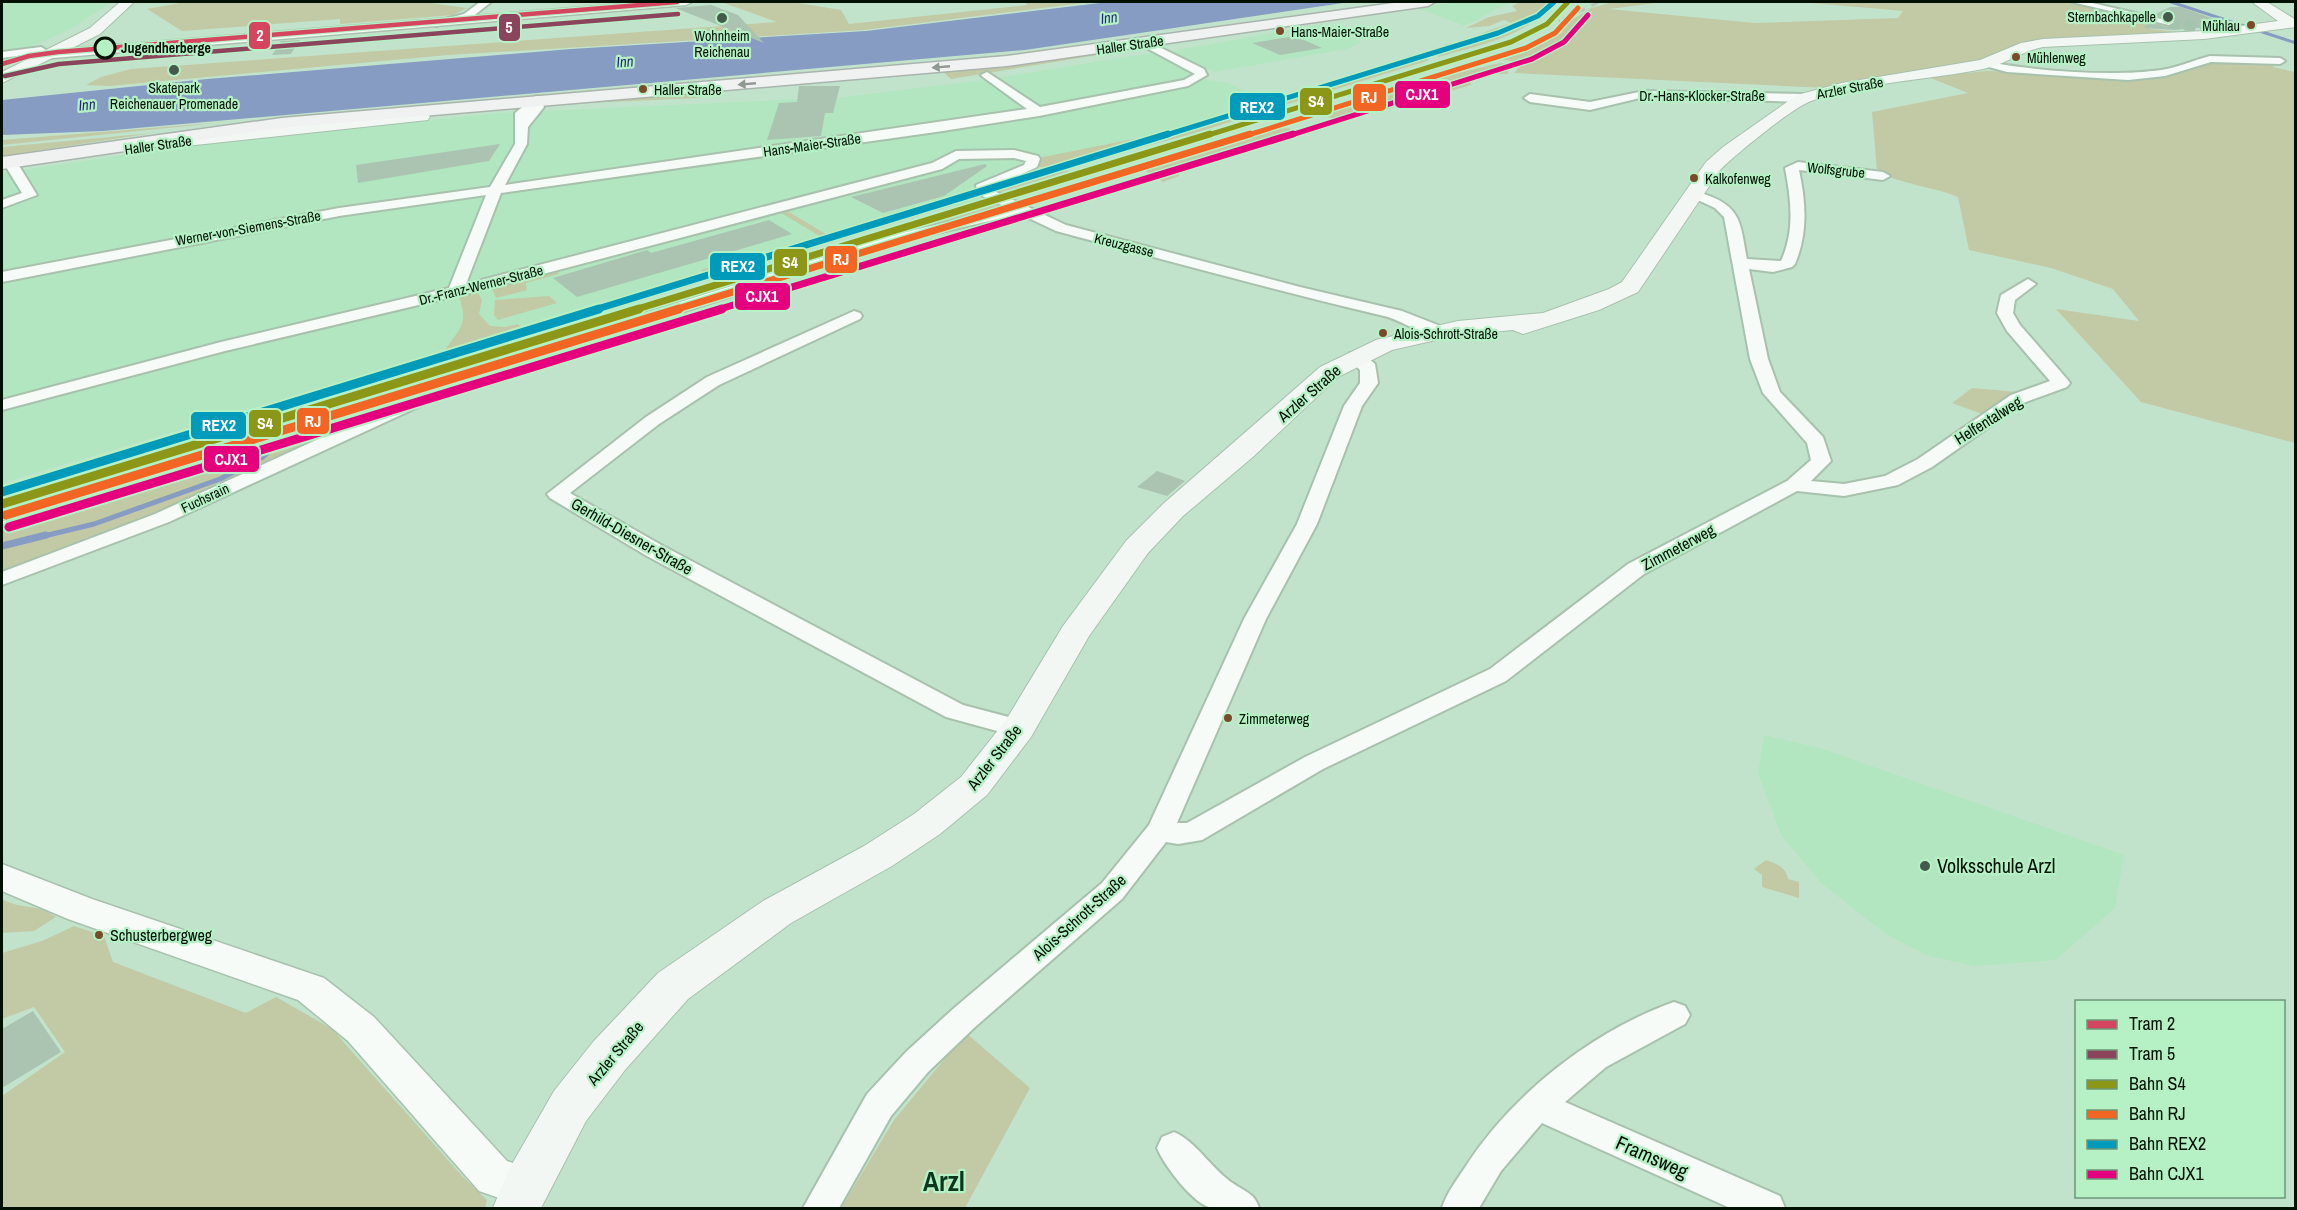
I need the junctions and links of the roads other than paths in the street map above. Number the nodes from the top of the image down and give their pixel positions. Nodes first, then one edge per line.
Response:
1 (486, 2) edge
2 (650, 2) edge
3 (686, 2) edge
4 (1428, 2) edge
5 (2077, 2) edge
6 (2258, 2) edge
7 (122, 6) edge
8 (474, 15) junction
9 (2169, 22) tunnel mouth
10 (430, 24) junction
11 (2294, 25) edge
12 (95, 31) junction
13 (112, 44) junction
14 (1150, 45) junction
15 (49, 54) junction
16 (2, 56) edge
17 (2280, 61) dead end
18 (1984, 64) junction
19 (2, 71) edge
20 (987, 75) junction
21 (2, 78) edge
22 (908, 87) dead end
23 (705, 93) junction
24 (836, 93) dead end
25 (1530, 98) dead end
26 (1803, 98) junction
27 (531, 110) junction
28 (397, 112) junction
29 (1039, 112) junction
30 (422, 116) junction
31 (936, 128) junction
32 (219, 131) junction
33 (957, 155) junction
34 (4, 164) edge
35 (1883, 176) dead end
36 (496, 188) junction
37 (1694, 195) junction
38 (8, 203) edge
39 (1016, 208) junction
40 (1741, 263) junction
41 (2, 277) edge
42 (2028, 284) dead end
43 (456, 292) junction
44 (854, 316) dead end
45 (1442, 333) junction
46 (1356, 357) junction
47 (462, 380) junction
48 (2, 405) edge
49 (1794, 485) junction
50 (2, 520) edge
51 (2, 579) edge
52 (1019, 728) junction
53 (1160, 830) junction
54 (2, 877) edge
55 (1674, 1015) dead end
56 (1537, 1106) junction
57 (1173, 1148) dead end
58 (521, 1198) edge
59 (820, 1209) edge
60 (1242, 1209) edge
61 (1459, 1209) edge
62 (1767, 1209) edge

1 - 8 street
2 - 8 street
3 - 10 street
4 - 14 main road, Haller Straße
5 - 9 street
6 - 11 main road
7 - 12 main road
7 - 15 main road
8 - 10 street
8 - 13 street
10 - 15 street
11 - 18 main road, Arzler Straße
12 - 13 main road
12 - 15 main road
13 - 15 street
14 - 20 main road, Haller Straße
14 -> 23 main road, Haller Straße
14 - 29 street, Hans-Maier-Straße
15 - 16 street
15 - 19 main road
15 - 21 main road
17 - 18 street
18 - 26 main road, Arzler Straße
20 - 22 main road, Haller Straße
20 - 29 street
23 - 24 main road, Haller Straße
23 - 27 main road, Haller Straße
25 - 26 street, Dr.-Hans-Klocker-Straße
26 - 37 main road, Arzler Straße
27 - 28 main road, Haller Straße
27 - 30 main road, Haller Straße
27 - 36 street
28 - 32 main road, Haller Straße
28 - 34 main road
29 - 31 street, Hans-Maier-Straße
30 - 32 main road, Haller Straße
30 - 34 main road, Haller Straße
31 - 33 street
31 - 36 street, Hans-Maier-Straße
32 - 34 main road, Haller Straße
33 - 39 street, Kreuzgasse
33 - 43 street, Dr.-Franz-Werner-Straße
34 - 38 street
35 - 40 street, Wolfsgrube
36 - 41 street, Werner-von-Siemens-Straße
36 - 43 street
37 - 40 street
37 - 45 main road, Arzler Straße
39 - 45 street, Kreuzgasse
39 - 47 street, Fuchsrain
40 - 49 street
42 - 49 street, Helfentalweg
43 - 48 street, Dr.-Franz-Werner-Straße
44 - 52 street, Gerhild-Diesner-Straße
45 - 46 main road, Arzler Straße
46 - 52 main road, Arzler Straße
46 - 53 street, Alois-Schrott-Straße
47 - 50 street
47 - 51 street, Fuchsrain
49 - 53 street, Zimmeterweg
52 - 58 main road, Arzler Straße
53 - 59 street, Alois-Schrott-Straße
54 - 58 street
55 - 56 street
56 - 61 street
56 - 62 street, Framsweg
57 - 60 street

